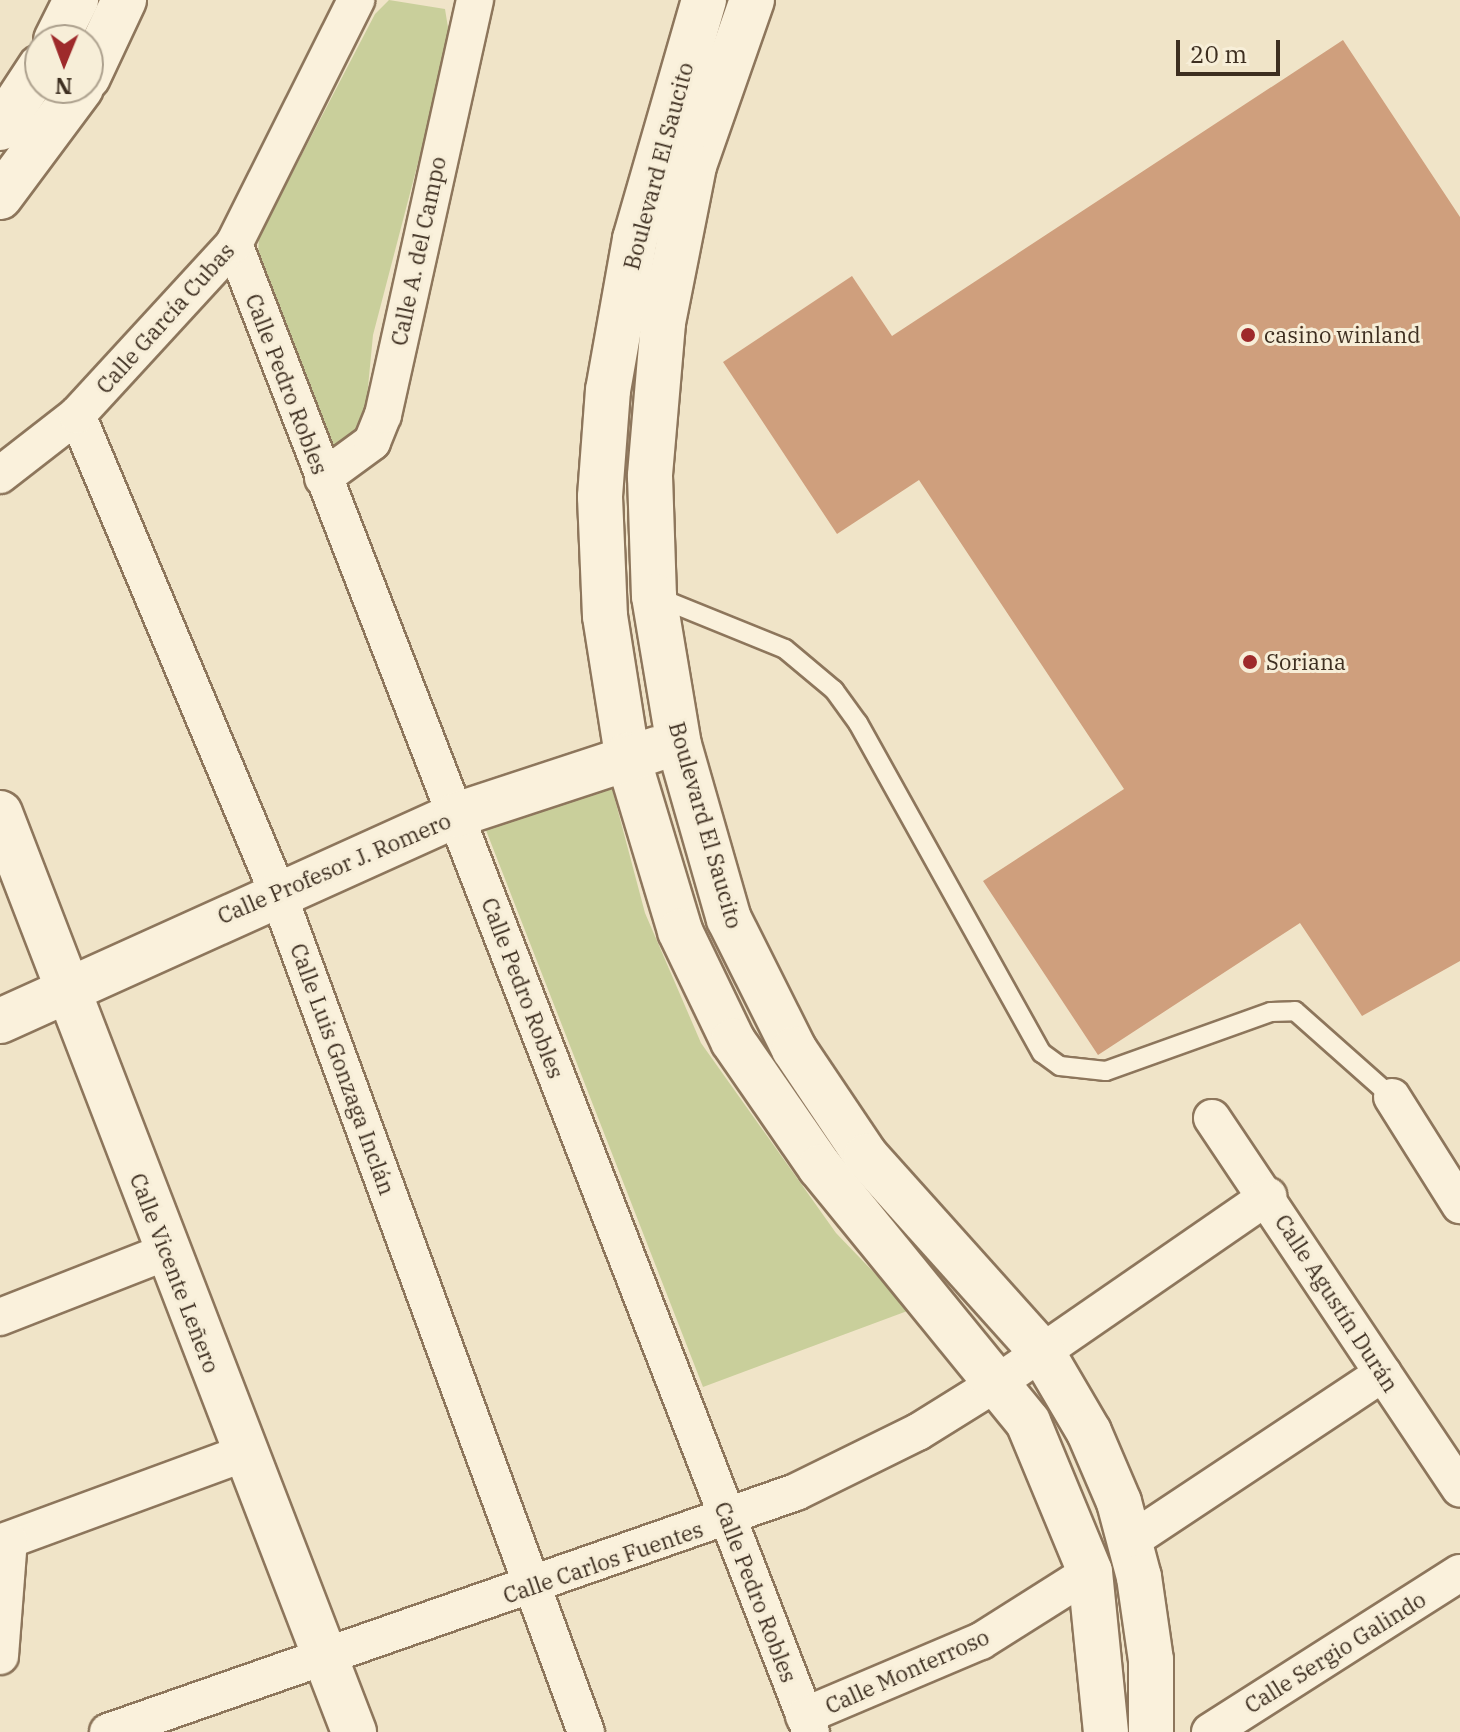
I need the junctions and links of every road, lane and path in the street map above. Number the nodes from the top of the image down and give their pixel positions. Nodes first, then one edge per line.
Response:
1 (76, 0) edge
2 (124, 0) edge
3 (356, 0) edge
4 (475, 0) edge
5 (704, 0) edge
6 (752, 0) edge
7 (64, 24) edge
8 (104, 43) edge
9 (24, 91) edge
10 (69, 104) edge
11 (0, 128) edge
12 (0, 197) edge
13 (234, 244) junction
14 (77, 415) junction
15 (0, 475) edge
16 (323, 478) junction
17 (654, 596) junction
18 (679, 745) junction
19 (627, 755) junction
20 (0, 813) edge
21 (456, 815) junction
22 (277, 891) junction
23 (70, 985) junction
24 (0, 1021) edge
25 (1392, 1097) joint
26 (1212, 1118) dead end
27 (1268, 1196) junction
28 (1460, 1205) edge
29 (166, 1252) junction
30 (0, 1317) edge
31 (1042, 1352) junction
32 (1383, 1373) junction
33 (1000, 1381) junction
34 (244, 1453) junction
35 (1460, 1489) edge
36 (728, 1519) junction
37 (5, 1541) edge
38 (1129, 1542) junction
39 (1090, 1572) junction
40 (1460, 1573) edge
41 (534, 1586) junction
42 (0, 1656) edge
43 (326, 1658) junction
44 (808, 1724) edge
45 (108, 1732) edge
46 (354, 1732) edge
47 (586, 1732) edge
48 (1106, 1732) edge
49 (1151, 1732) edge
50 (1210, 1732) edge

1 - 7 street
2 - 8 street
3 - 13 street, Calle García Cubas
4 - 16 street, Calle A. del Campo
5 - 19 street, Boulevard El Saucito
6 - 17 street, Boulevard El Saucito
9 - 11 street
10 - 12 street
13 - 14 street, Calle García Cubas
13 - 16 street, Calle Pedro Robles
14 - 15 street, Calle García Cubas
14 - 22 street, Calle Luis Gonzaga Inclán
16 - 21 street, Calle Pedro Robles
17 - 18 street, Boulevard El Saucito
17 - 25 lane
18 - 19 street, Calle Profesor J. Romero
18 - 31 street, Boulevard El Saucito
19 - 21 street, Calle Profesor J. Romero
19 - 33 street, Boulevard El Saucito
20 - 23 street, Calle Vicente Leñero
21 - 22 street, Calle Profesor J. Romero
21 - 36 street, Calle Pedro Robles
22 - 23 street, Calle Profesor J. Romero
22 - 41 street, Calle Luis Gonzaga Inclán
23 - 24 street, Calle Profesor J. Romero
23 - 29 street, Calle Vicente Leñero
25 - 28 street
26 - 27 street, Calle Agustín Durán
27 - 31 street, Calle Carlos Fuentes
27 - 32 street, Calle Agustín Durán
29 - 30 street
29 - 34 street, Calle Vicente Leñero
31 - 33 street, Calle Carlos Fuentes
31 - 38 street, Boulevard El Saucito
32 - 35 street, Calle Agustín Durán
32 - 38 street
33 - 36 street, Calle Carlos Fuentes
33 - 39 street, Boulevard El Saucito
34 - 37 street
34 - 43 street, Calle Vicente Leñero
36 - 41 street, Calle Carlos Fuentes
36 - 44 street, Calle Pedro Robles
37 - 42 street
38 - 49 street, Boulevard El Saucito
39 - 44 street, Calle Monterroso
39 - 48 street, Boulevard El Saucito
40 - 50 street, Calle Sergio Galindo
41 - 43 street, Calle Carlos Fuentes
41 - 47 street, Calle Luis Gonzaga Inclán
43 - 45 street, Calle Carlos Fuentes
43 - 46 street, Calle Vicente Leñero

